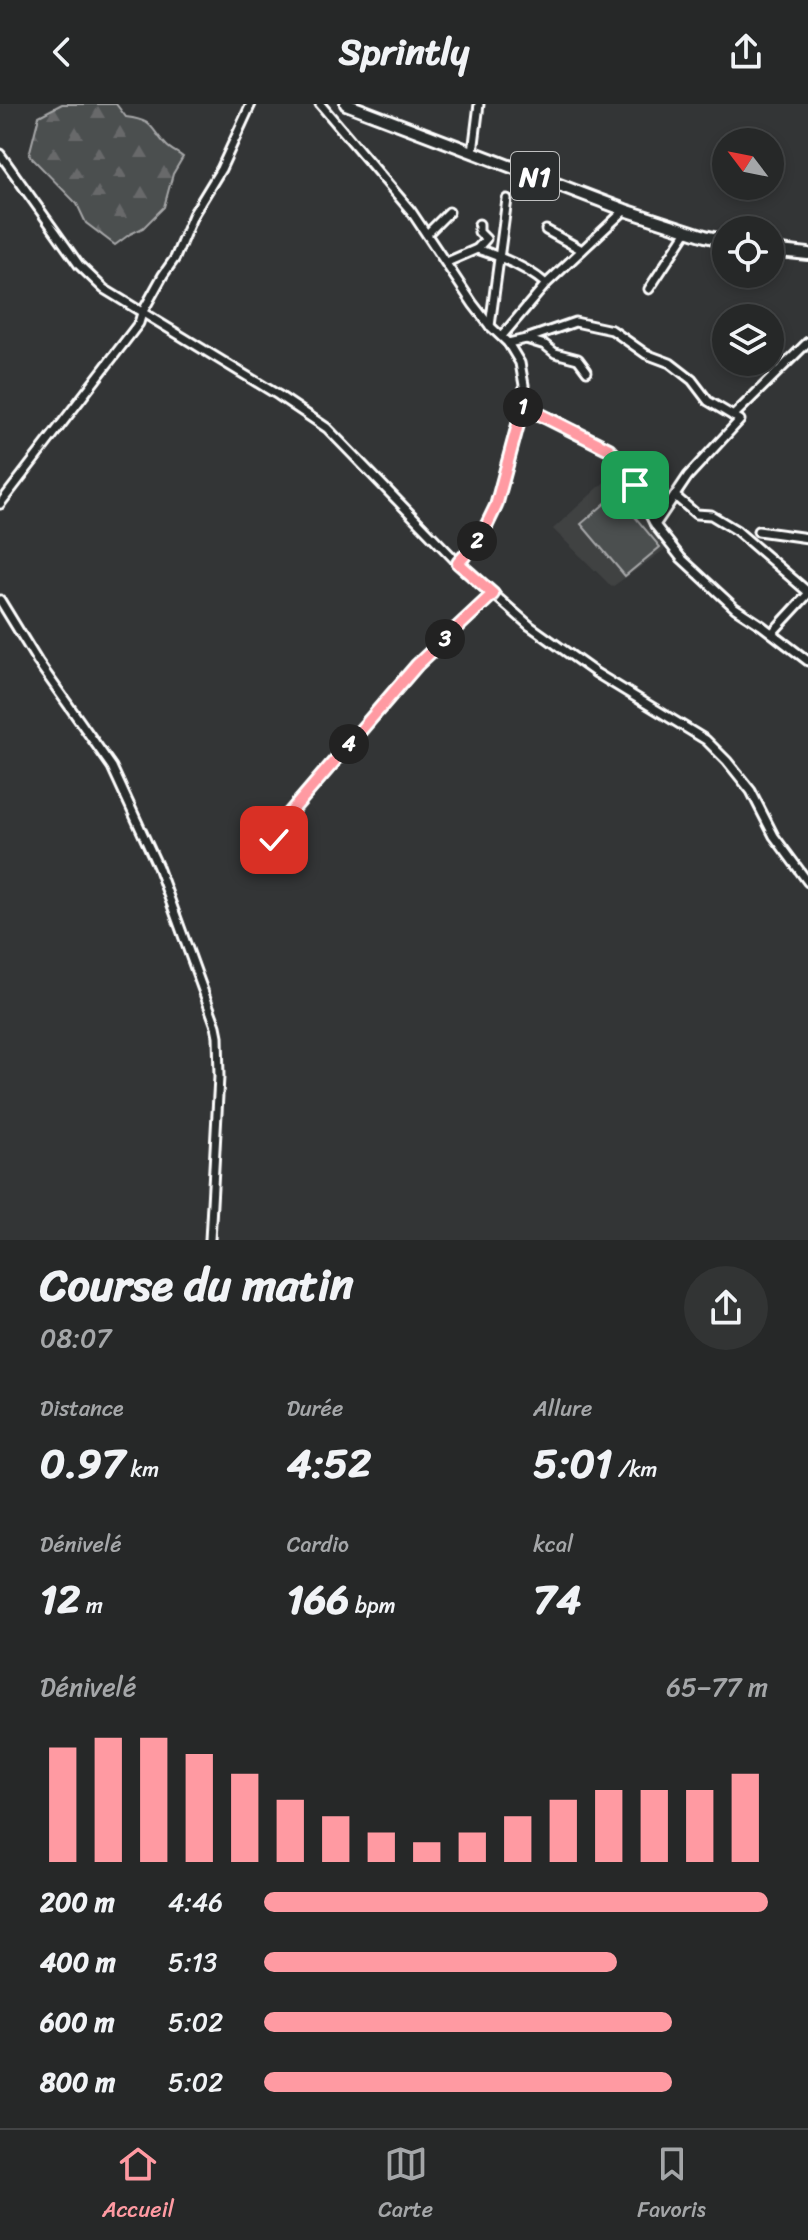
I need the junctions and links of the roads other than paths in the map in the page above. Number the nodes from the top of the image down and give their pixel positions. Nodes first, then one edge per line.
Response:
1 (251, 104) edge
2 (320, 104) edge
3 (346, 104) edge
4 (479, 104) edge
5 (473, 152) junction
6 (0, 154) edge
7 (507, 199) dead end
8 (625, 210) junction
9 (449, 212) dead end
10 (479, 224) dead end
11 (546, 230) dead end
12 (687, 231) junction
13 (427, 234) junction
14 (712, 237) edge
15 (477, 249) junction
16 (582, 250) junction
17 (784, 251) edge
18 (808, 254) edge
19 (500, 256) junction
20 (447, 262) junction
21 (546, 284) junction
22 (649, 289) dead end
23 (142, 313) junction
24 (490, 326) junction
25 (505, 339) junction
26 (526, 339) junction
27 (808, 342) edge
28 (587, 371) dead end
29 (523, 406) junction
30 (733, 416) junction
31 (675, 496) junction
32 (0, 504) edge
33 (655, 525) junction
34 (758, 531) dead end
35 (808, 538) edge
36 (458, 563) junction
37 (808, 593) edge
38 (493, 594) junction
39 (0, 600) edge
40 (772, 633) junction
41 (808, 661) edge
42 (274, 840) dead end
43 (808, 882) edge
44 (210, 1240) edge

1 - 23 street
2 - 13 street
3 - 5 highway, N1
4 - 5 street
5 - 8 highway, N1
6 - 23 street
7 - 19 street
8 - 12 highway, N1
8 - 16 street
9 - 13 street
10 - 15 street
11 - 16 street
12 - 14 highway, N1
12 - 22 street
13 - 20 street
15 - 19 street
15 - 20 street
16 - 21 street
17 - 18 highway
19 - 21 street
19 - 24 street
20 - 24 street
21 - 25 street
23 - 32 street
23 - 36 street
24 - 25 street
25 - 26 street
25 - 29 street
26 - 28 street
26 - 30 street
27 - 30 street
29 - 33 street
29 - 36 street
30 - 31 street
31 - 33 street
31 - 37 street
33 - 40 street
34 - 35 street
36 - 38 street
37 - 40 street
38 - 42 street
38 - 43 street
39 - 44 street
40 - 41 street

